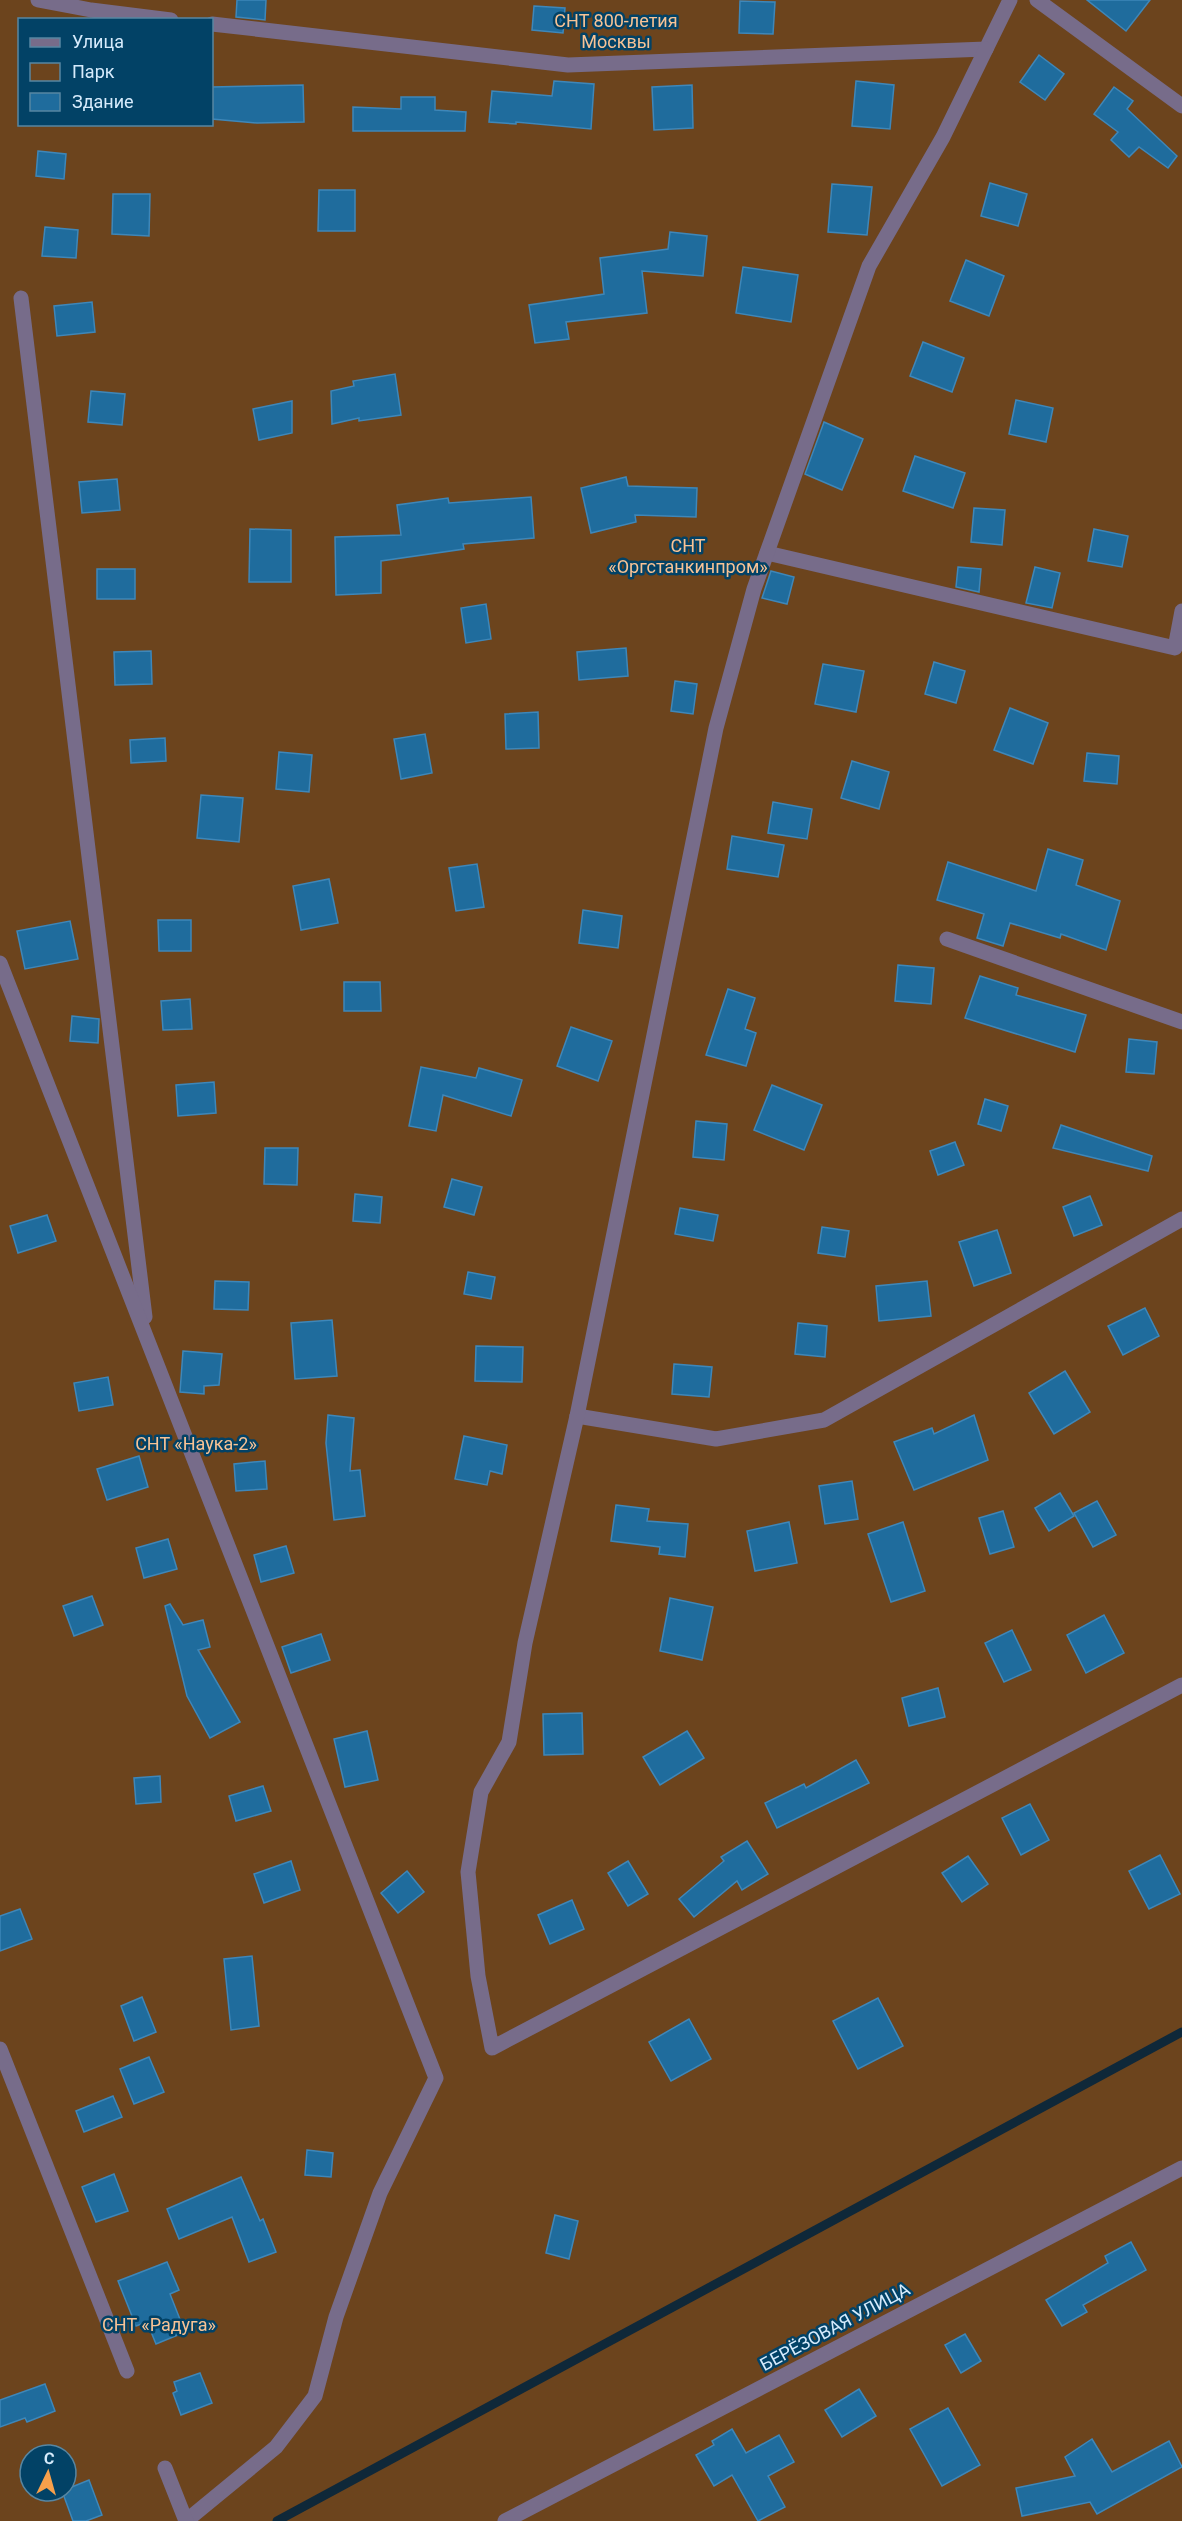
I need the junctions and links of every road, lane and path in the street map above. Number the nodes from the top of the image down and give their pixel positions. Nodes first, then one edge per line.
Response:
1 (38, 0) edge
2 (1010, 0) edge
3 (1037, 0) edge
4 (92, 5) edge
5 (160, 18) edge
6 (213, 24) edge
7 (986, 49) junction
8 (1182, 106) edge
9 (21, 298) dead end
10 (767, 553) junction
11 (1182, 611) edge
12 (947, 939) dead end
13 (0, 963) edge
14 (1182, 1022) edge
15 (1182, 1219) edge
16 (148, 1340) junction
17 (577, 1416) junction
18 (1182, 1685) edge
19 (0, 2049) edge
20 (1182, 2168) edge
21 (127, 2371) dead end
22 (165, 2468) dead end
23 (186, 2521) edge
24 (505, 2521) edge

1 - 4 street
2 - 7 street
3 - 8 street
4 - 5 street
6 - 7 street
7 - 10 street
9 - 16 street
10 - 11 street
10 - 17 street
12 - 14 street
13 - 16 street
15 - 17 street
16 - 23 street
17 - 18 street
19 - 21 street
20 - 24 street, БЕРЁЗОВАЯ УЛИЦА
22 - 23 street

